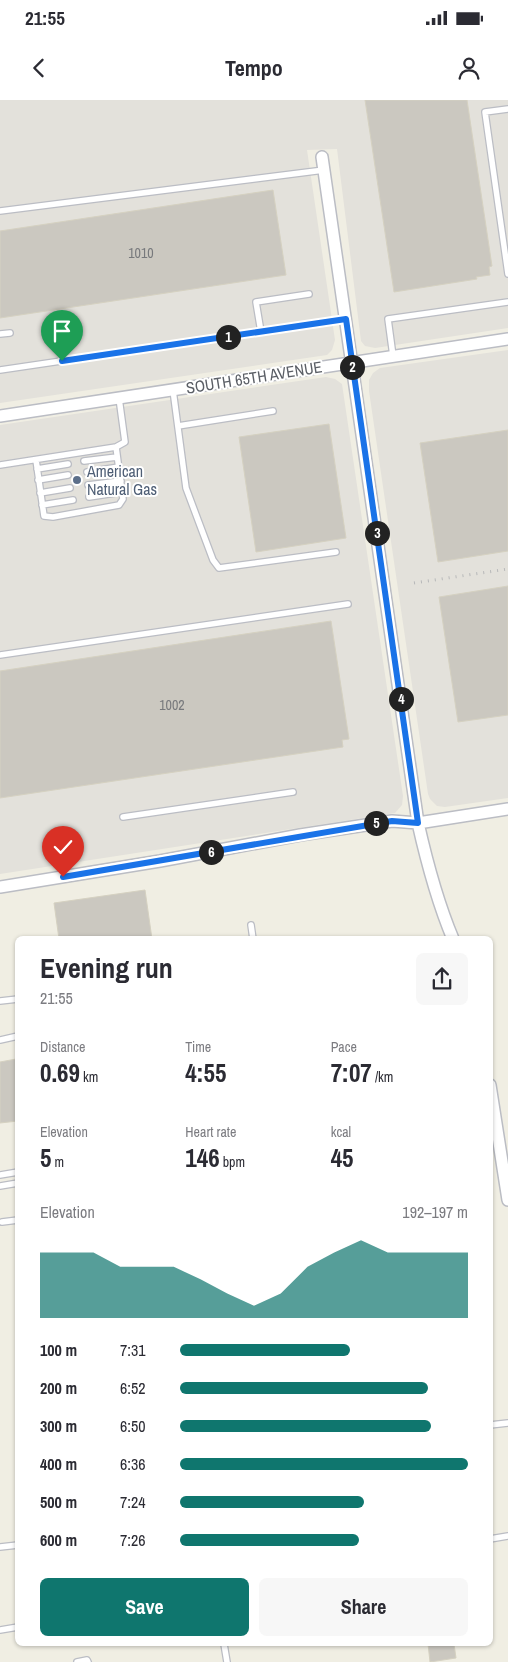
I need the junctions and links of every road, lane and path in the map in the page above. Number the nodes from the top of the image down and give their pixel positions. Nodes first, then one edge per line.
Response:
1 (508, 109) edge
2 (322, 156) dead end
3 (324, 170) junction
4 (0, 211) edge
5 (508, 274) edge
6 (309, 294) dead end
7 (508, 302) edge
8 (346, 319) junction
9 (261, 332) junction
10 (10, 333) dead end
11 (0, 334) edge
12 (508, 340) edge
13 (393, 356) junction
14 (351, 362) junction
15 (0, 370) edge
16 (173, 390) junction
17 (119, 398) junction
18 (273, 411) dead end
19 (0, 416) edge
20 (178, 426) junction
21 (116, 447) junction
22 (117, 458) junction
23 (36, 460) junction
24 (84, 461) dead end
25 (68, 464) dead end
26 (0, 465) edge
27 (119, 467) junction
28 (37, 469) junction
29 (86, 472) dead end
30 (68, 475) dead end
31 (38, 480) junction
32 (120, 481) junction
33 (88, 485) dead end
34 (70, 488) dead end
35 (122, 492) junction
36 (40, 493) junction
37 (89, 497) dead end
38 (73, 500) dead end
39 (42, 505) junction
40 (336, 552) dead end
41 (348, 604) dead end
42 (0, 655) edge
43 (293, 792) dead end
44 (508, 809) edge
45 (123, 817) dead end
46 (418, 823) junction
47 (0, 887) edge
48 (251, 925) dead end
49 (253, 936) edge
50 (452, 936) edge
51 (15, 1000) edge
52 (0, 1002) edge
53 (15, 1037) edge
54 (0, 1040) edge
55 (493, 1119) edge
56 (15, 1172) edge
57 (0, 1175) edge
58 (15, 1184) edge
59 (0, 1186) edge
60 (508, 1200) edge
61 (15, 1220) edge
62 (2, 1222) dead end
63 (508, 1423) edge
64 (493, 1426) edge
65 (508, 1536) edge
66 (493, 1538) edge
67 (15, 1545) edge
68 (0, 1547) edge
69 (15, 1628) edge
70 (0, 1630) edge
71 (224, 1646) edge
72 (78, 1662) edge
73 (88, 1662) edge
74 (227, 1662) edge

1 - 5 lane
2 - 3 street
3 - 4 lane
3 - 8 street
6 - 9 lane
7 - 13 lane
8 - 9 lane
8 - 14 street
9 - 15 lane
10 - 11 lane
12 - 13 street, SOUTH 65TH AVENUE
13 - 14 street, SOUTH 65TH AVENUE
14 - 16 street, SOUTH 65TH AVENUE
14 - 46 street
16 - 17 street, SOUTH 65TH AVENUE
16 - 20 lane
17 - 19 street, SOUTH 65TH AVENUE
17 - 21 lane
18 - 20 lane
20 - 40 lane
21 - 22 lane
21 - 23 lane
22 - 24 lane
22 - 27 lane
23 - 26 lane
23 - 28 lane
25 - 28 lane
27 - 29 lane
27 - 32 lane
28 - 31 lane
30 - 31 lane
31 - 36 lane
32 - 33 lane
32 - 35 lane
34 - 36 lane
35 - 37 lane
35 - 39 lane
36 - 39 lane
38 - 39 lane
41 - 42 lane
43 - 45 lane
44 - 46 street
46 - 47 street
46 - 50 street
48 - 49 lane
51 - 52 lane
53 - 54 lane
55 - 60 street
56 - 57 lane
58 - 59 lane
61 - 62 lane
63 - 64 lane
65 - 66 lane
67 - 68 lane
69 - 70 lane
71 - 74 lane
72 - 73 lane

